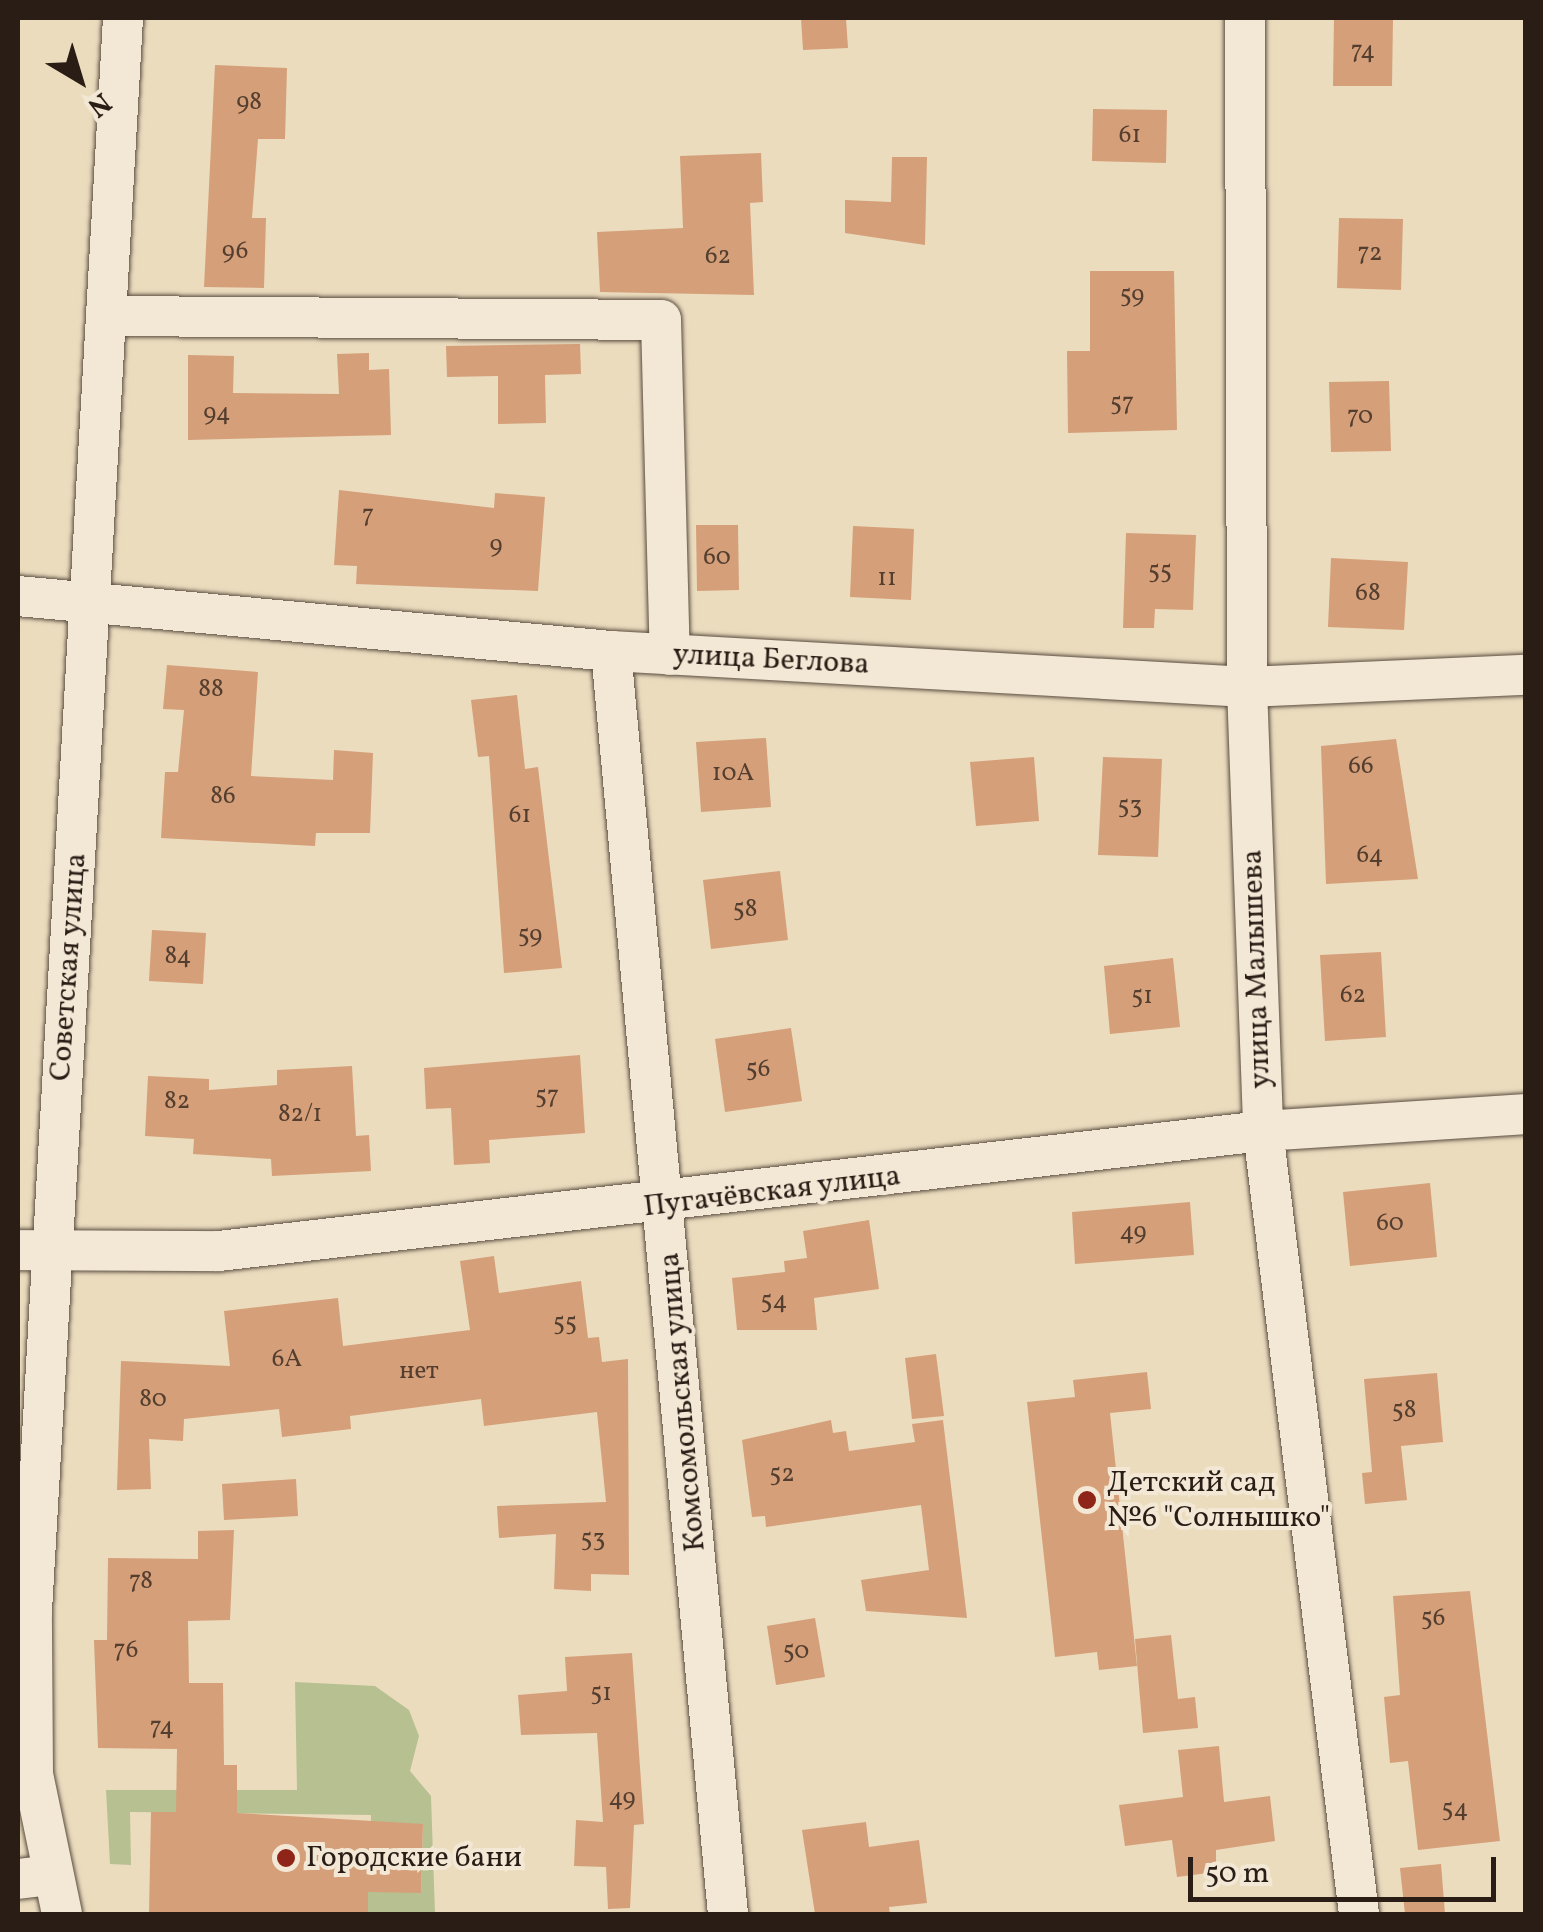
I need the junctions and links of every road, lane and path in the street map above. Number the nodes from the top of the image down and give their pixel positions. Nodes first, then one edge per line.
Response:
1 (123, 18) edge
2 (1245, 18) edge
3 (107, 316) junction
4 (18, 596) edge
5 (92, 604) junction
6 (612, 651) junction
7 (670, 655) junction
8 (1526, 675) edge
9 (1247, 686) junction
10 (1526, 1114) edge
11 (1262, 1131) junction
12 (666, 1206) junction
13 (34, 1252) edge
14 (35, 1877) edge
15 (62, 1914) edge
16 (728, 1914) edge
17 (1359, 1914) edge

1 - 3 street, Советская улица
2 - 9 street, улица Малышева
3 - 5 street, Советская улица
3 - 7 street
4 - 5 street, улица Беглова
5 - 6 street, улица Беглова
5 - 13 street, Советская улица
6 - 7 street, улица Беглова
6 - 12 street, Комсомольская улица
7 - 9 street, улица Беглова
8 - 9 street, улица Беглова
9 - 11 street, улица Малышева
10 - 11 street, Пугачёвская улица
11 - 12 street, Пугачёвская улица
11 - 17 street, улица Малышева
12 - 13 street, Пугачёвская улица
12 - 16 street, Комсомольская улица
13 - 14 street, Советская улица
14 - 15 street, Советская улица

